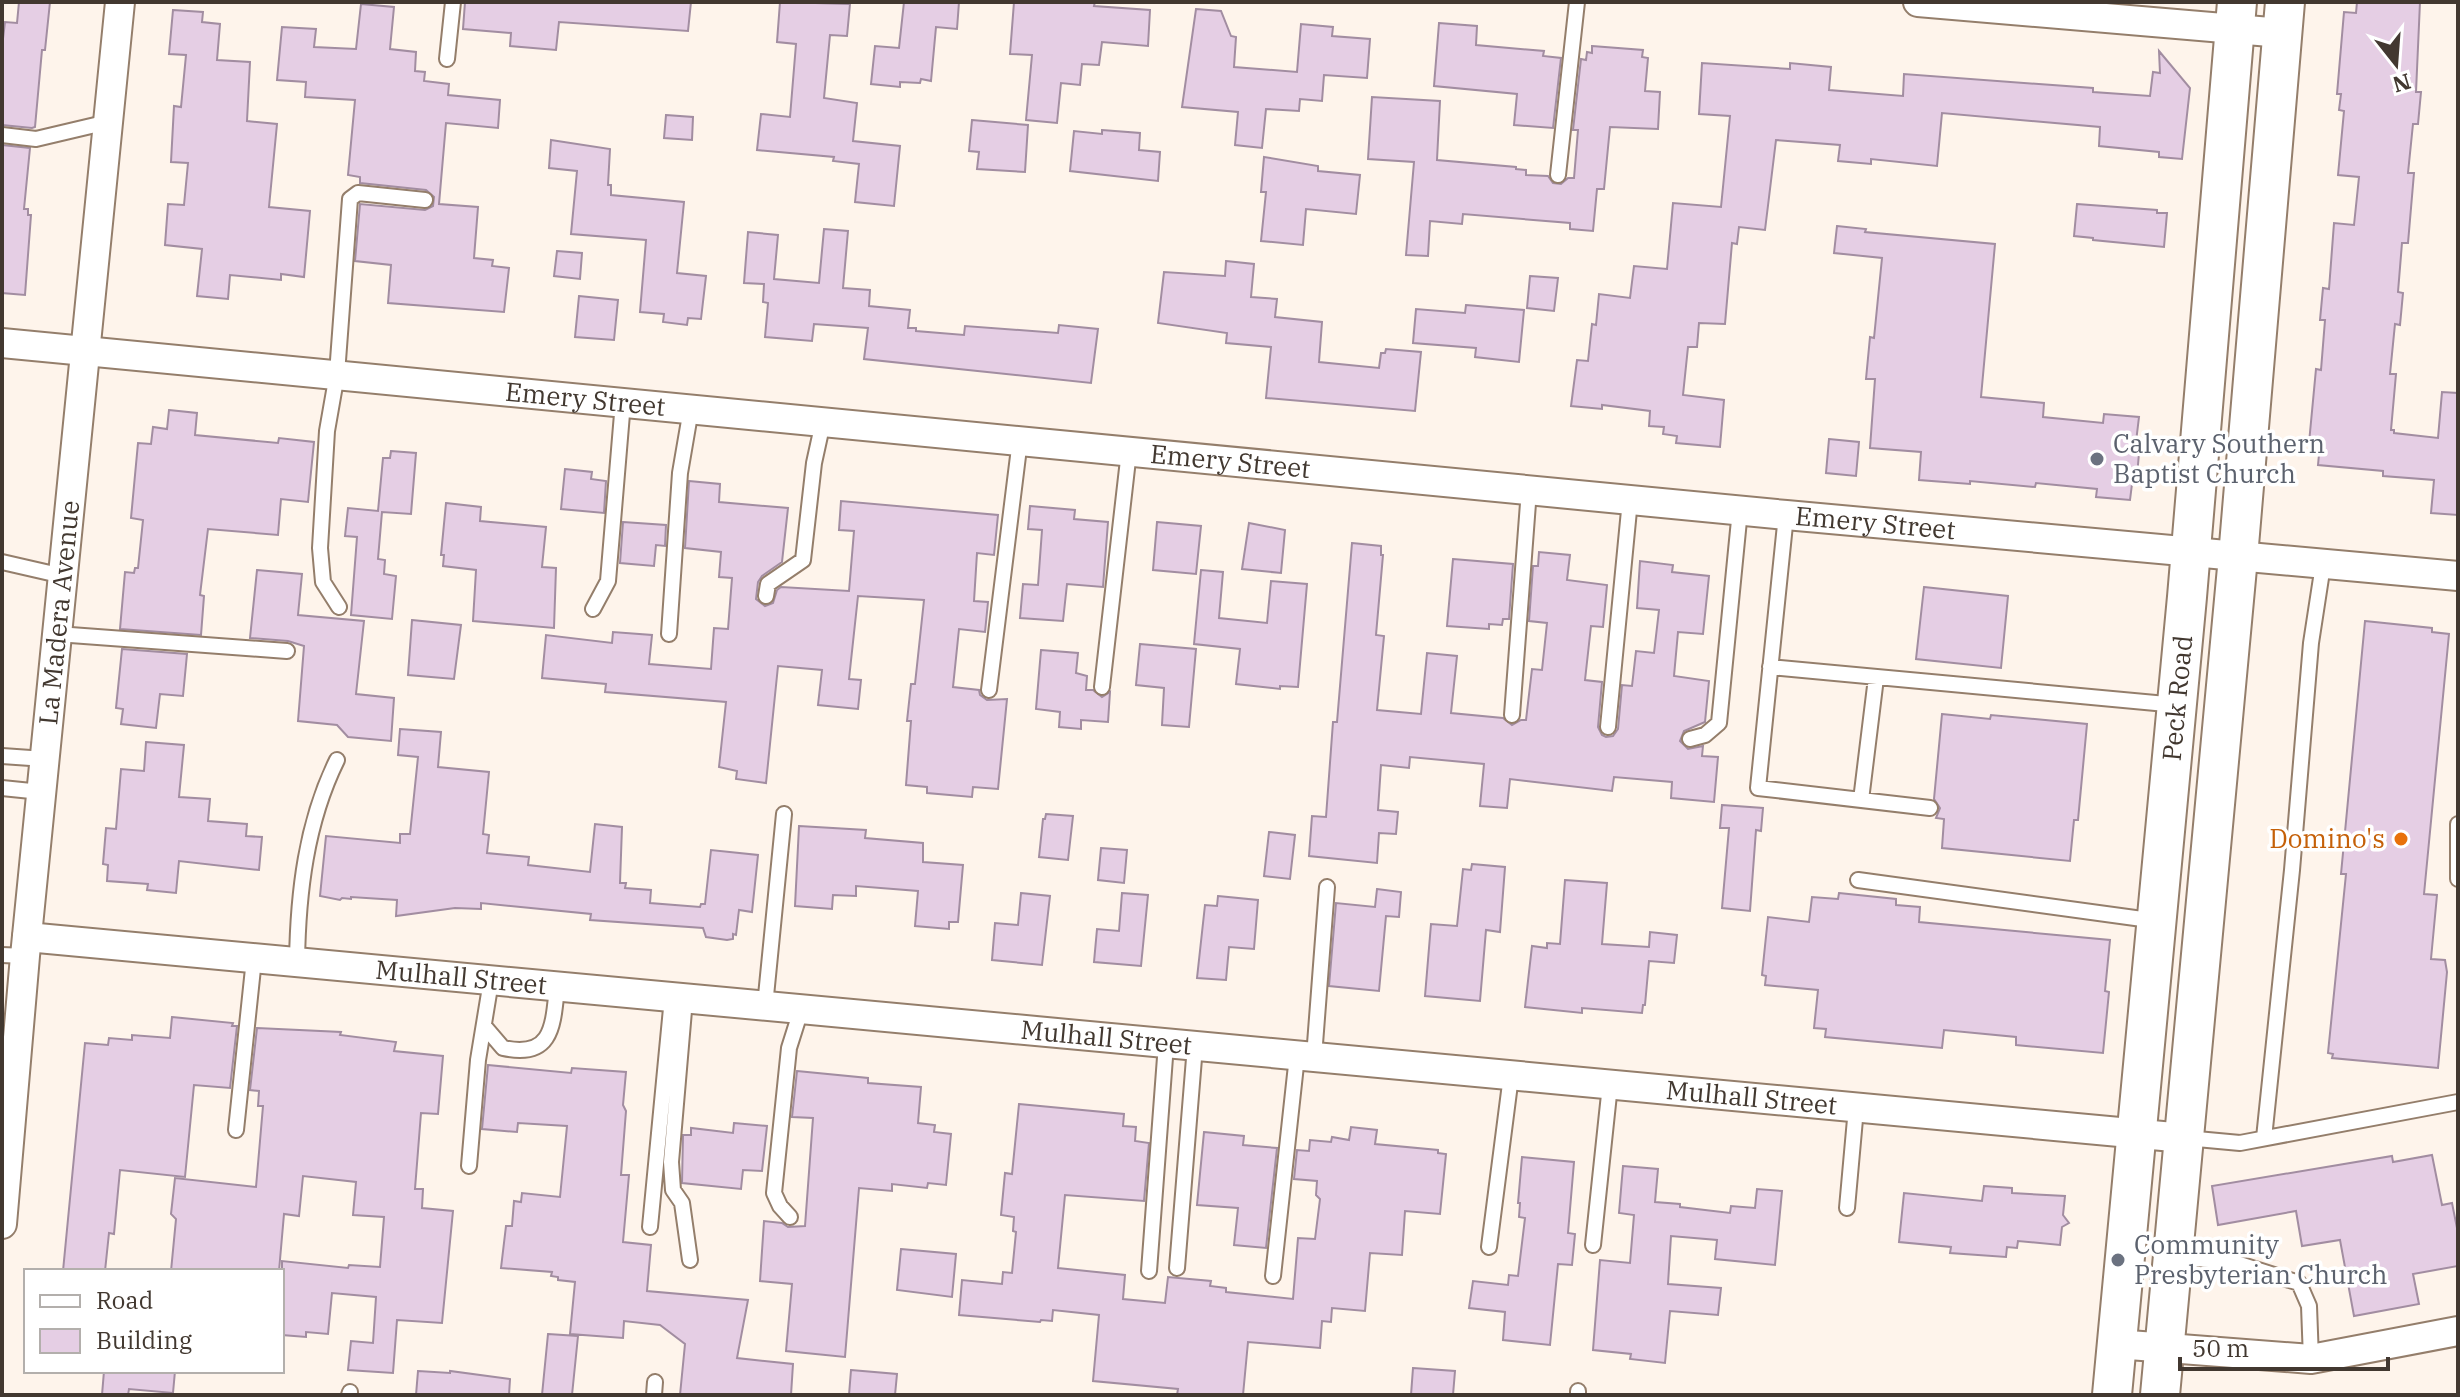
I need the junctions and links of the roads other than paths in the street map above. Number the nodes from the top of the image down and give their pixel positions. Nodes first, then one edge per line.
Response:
1 (120, 2) edge
2 (453, 2) edge
3 (1577, 2) edge
4 (1918, 2) edge
5 (2236, 16) edge
6 (2283, 18) edge
7 (447, 59) dead end
8 (108, 122) junction
9 (2, 135) edge
10 (1558, 175) dead end
11 (425, 200) dead end
12 (2, 343) edge
13 (85, 350) junction
14 (337, 374) junction
15 (623, 402) junction
16 (691, 409) junction
17 (823, 422) junction
18 (1020, 440) junction
19 (1129, 451) junction
20 (1529, 490) junction
21 (1630, 500) junction
22 (1740, 510) junction
23 (1786, 515) junction
24 (2191, 552) junction
25 (2238, 557) junction
26 (2, 562) edge
27 (2323, 565) junction
28 (63, 576) junction
29 (2458, 576) edge
30 (766, 596) dead end
31 (339, 607) dead end
32 (593, 609) dead end
33 (57, 634) junction
34 (669, 634) dead end
35 (287, 651) dead end
36 (1770, 667) junction
37 (1876, 678) junction
38 (1102, 687) dead end
39 (989, 690) dead end
40 (2177, 705) junction
41 (1512, 715) dead end
42 (1608, 727) dead end
43 (1690, 739) dead end
44 (2, 756) edge
45 (45, 759) junction
46 (337, 760) dead end
47 (2, 788) edge
48 (41, 792) junction
49 (1861, 800) junction
50 (1930, 808) dead end
51 (784, 814) dead end
52 (2458, 824) edge
53 (2458, 879) edge
54 (1858, 880) dead end
55 (1327, 887) dead end
56 (2157, 921) junction
57 (18, 949) edge
58 (254, 959) junction
59 (297, 962) junction
60 (491, 981) junction
61 (557, 987) junction
62 (679, 998) junction
63 (765, 1006) junction
64 (801, 1010) junction
65 (485, 1027) junction
66 (1166, 1044) junction
67 (1195, 1046) junction
68 (1305, 1057) junction
69 (1511, 1076) junction
70 (1610, 1085) junction
71 (2458, 1102) edge
72 (1856, 1108) junction
73 (236, 1130) dead end
74 (2137, 1134) junction
75 (2184, 1138) junction
76 (2264, 1138) junction
77 (5, 1152) edge
78 (469, 1166) dead end
79 (1847, 1208) dead end
80 (790, 1217) dead end
81 (2, 1224) edge
82 (650, 1227) dead end
83 (1593, 1245) dead end
84 (1489, 1247) dead end
85 (2172, 1257) junction
86 (690, 1260) dead end
87 (1177, 1268) dead end
88 (1149, 1271) dead end
89 (1273, 1276) dead end
90 (2458, 1331) edge
91 (2116, 1344) junction
92 (2163, 1347) junction
93 (2311, 1359) junction
94 (2112, 1395) edge
95 (2160, 1395) edge

1 - 8 street, La Madera Avenue
2 - 7 lane
3 - 10 lane
4 - 5 street
5 - 6 street
5 - 24 main road, Peck Road
6 - 25 main road, Peck Road
8 - 9 lane
8 - 13 street, La Madera Avenue
11 - 14 lane
12 - 13 street, Emery Street
13 - 14 street, Emery Street
13 - 28 street, La Madera Avenue
14 - 15 street, Emery Street
14 - 31 lane
15 - 16 street, Emery Street
15 - 32 lane
16 - 17 street, Emery Street
16 - 34 lane
17 - 18 street, Emery Street
17 - 30 lane
18 - 19 street, Emery Street
18 - 39 lane
19 - 20 street, Emery Street
19 - 38 lane
20 - 21 street, Emery Street
20 - 41 lane
21 - 22 street, Emery Street
21 - 42 lane
22 - 23 street, Emery Street
22 - 43 lane
23 - 24 street, Emery Street
23 - 36 lane
24 - 25 street, Emery Street
24 - 40 main road, Peck Road
25 - 27 street, Emery Street
25 - 75 main road, Peck Road
26 - 28 lane
27 - 29 street, Emery Street
27 - 76 lane
28 - 33 street, La Madera Avenue
33 - 35 lane
33 - 45 street, La Madera Avenue
36 - 37 lane
36 - 49 lane
37 - 40 lane
37 - 49 lane
40 - 56 main road, Peck Road
44 - 45 lane
45 - 48 street, La Madera Avenue
46 - 59 lane
47 - 48 lane
48 - 57 street, La Madera Avenue
49 - 50 lane
51 - 63 lane
52 - 53 lane
54 - 56 lane
55 - 68 lane
56 - 74 main road, Peck Road
57 - 58 street, Mulhall Street
57 - 77 street, La Madera Avenue
58 - 59 street, Mulhall Street
58 - 73 lane
59 - 60 street, Mulhall Street
60 - 61 street, Mulhall Street
60 - 65 lane
61 - 62 street, Mulhall Street
61 - 65 lane
62 - 63 street, Mulhall Street
62 - 82 lane
62 - 86 lane
63 - 64 street, Mulhall Street
64 - 66 street, Mulhall Street
64 - 80 lane
65 - 78 lane
66 - 67 street, Mulhall Street
66 - 88 lane
67 - 68 street, Mulhall Street
67 - 87 lane
68 - 69 street, Mulhall Street
68 - 89 lane
69 - 70 street, Mulhall Street
69 - 84 lane
70 - 72 street, Mulhall Street
70 - 83 lane
71 - 76 lane
72 - 74 street, Mulhall Street
72 - 79 lane
74 - 75 street, Mulhall Street
74 - 91 main road, Peck Road
75 - 76 lane
75 - 85 main road, Peck Road
77 - 81 street, La Madera Avenue
85 - 92 main road, Peck Road
85 - 93 lane
90 - 93 street
91 - 92 street
91 - 94 main road, Peck Road
92 - 93 street
92 - 95 main road, Peck Road

